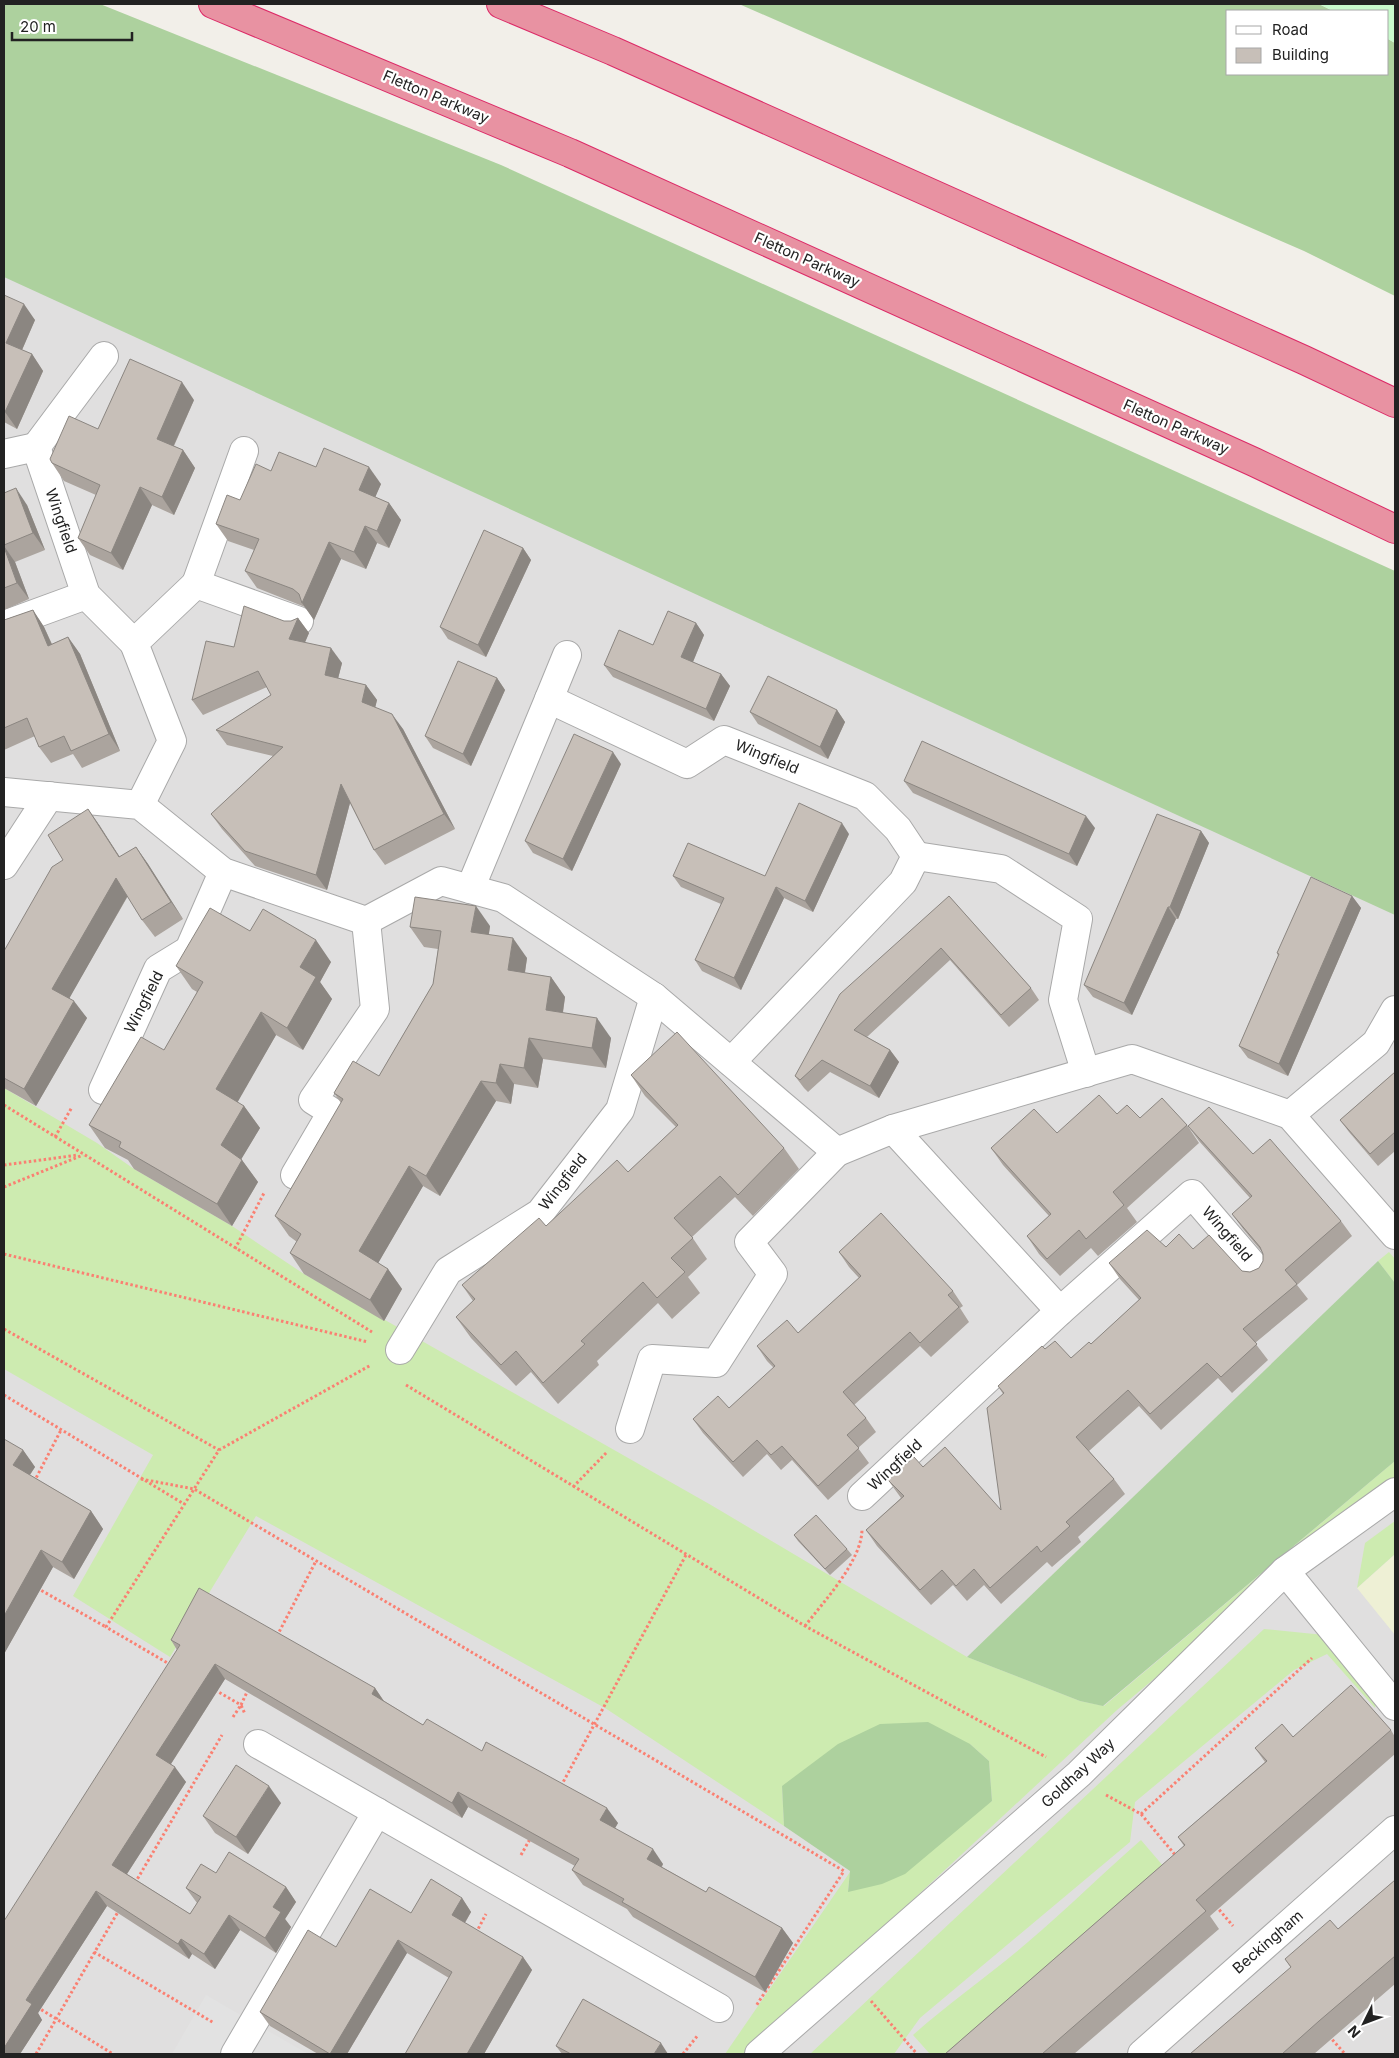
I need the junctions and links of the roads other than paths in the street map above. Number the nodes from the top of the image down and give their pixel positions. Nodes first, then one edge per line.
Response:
1 (213, 4) edge
2 (501, 4) edge
3 (104, 356) dead end
4 (1395, 403) edge
5 (36, 447) junction
6 (244, 451) dead end
7 (4, 454) edge
8 (1395, 529) edge
9 (196, 584) junction
10 (86, 595) junction
11 (299, 621) edge
12 (4, 624) edge
13 (134, 643) junction
14 (567, 655) dead end
15 (549, 699) junction
16 (4, 792) edge
17 (49, 796) junction
18 (140, 805) junction
19 (916, 856) junction
20 (4, 865) edge
21 (223, 872) junction
22 (470, 889) junction
23 (366, 921) junction
24 (654, 997) junction
25 (1395, 1010) edge
26 (732, 1062) junction
27 (1086, 1073) junction
28 (103, 1090) dead end
29 (1290, 1115) junction
30 (893, 1129) junction
31 (837, 1152) junction
32 (295, 1175) road end
33 (1395, 1235) edge
34 (1259, 1272) edge
35 (1060, 1311) junction
36 (400, 1350) road end
37 (630, 1429) road end
38 (1395, 1492) edge
39 (862, 1496) road end
40 (1285, 1571) junction
41 (1395, 1706) edge
42 (258, 1744) road end
43 (377, 1812) junction
44 (1395, 1830) edge
45 (719, 2008) road end
46 (239, 2047) edge
47 (759, 2054) edge
48 (1142, 2054) edge

1 - 8 highway, Fletton Parkway
2 - 4 highway
3 - 5 street
5 - 7 street
5 - 10 street, Wingfield
6 - 9 street
9 - 11 street
9 - 13 street
10 - 12 street
10 - 13 street, Wingfield
13 - 18 street, Wingfield
14 - 15 street
15 - 19 street, Wingfield
15 - 22 street
16 - 17 street
17 - 18 street
17 - 20 street
18 - 21 street
19 - 26 street
19 - 27 street
21 - 23 street
21 - 28 street, Wingfield
22 - 23 street
22 - 24 street
23 - 32 street
24 - 26 street
24 - 36 street, Wingfield
25 - 29 street
26 - 31 street
27 - 29 street
27 - 30 street
29 - 33 street
30 - 31 street
30 - 35 street
31 - 37 street
34 - 35 street, Wingfield
35 - 39 street, Wingfield
38 - 40 street, Goldhay Way
40 - 41 street
40 - 47 street, Goldhay Way
42 - 43 street
43 - 45 street
43 - 46 street
44 - 48 street, Beckingham

